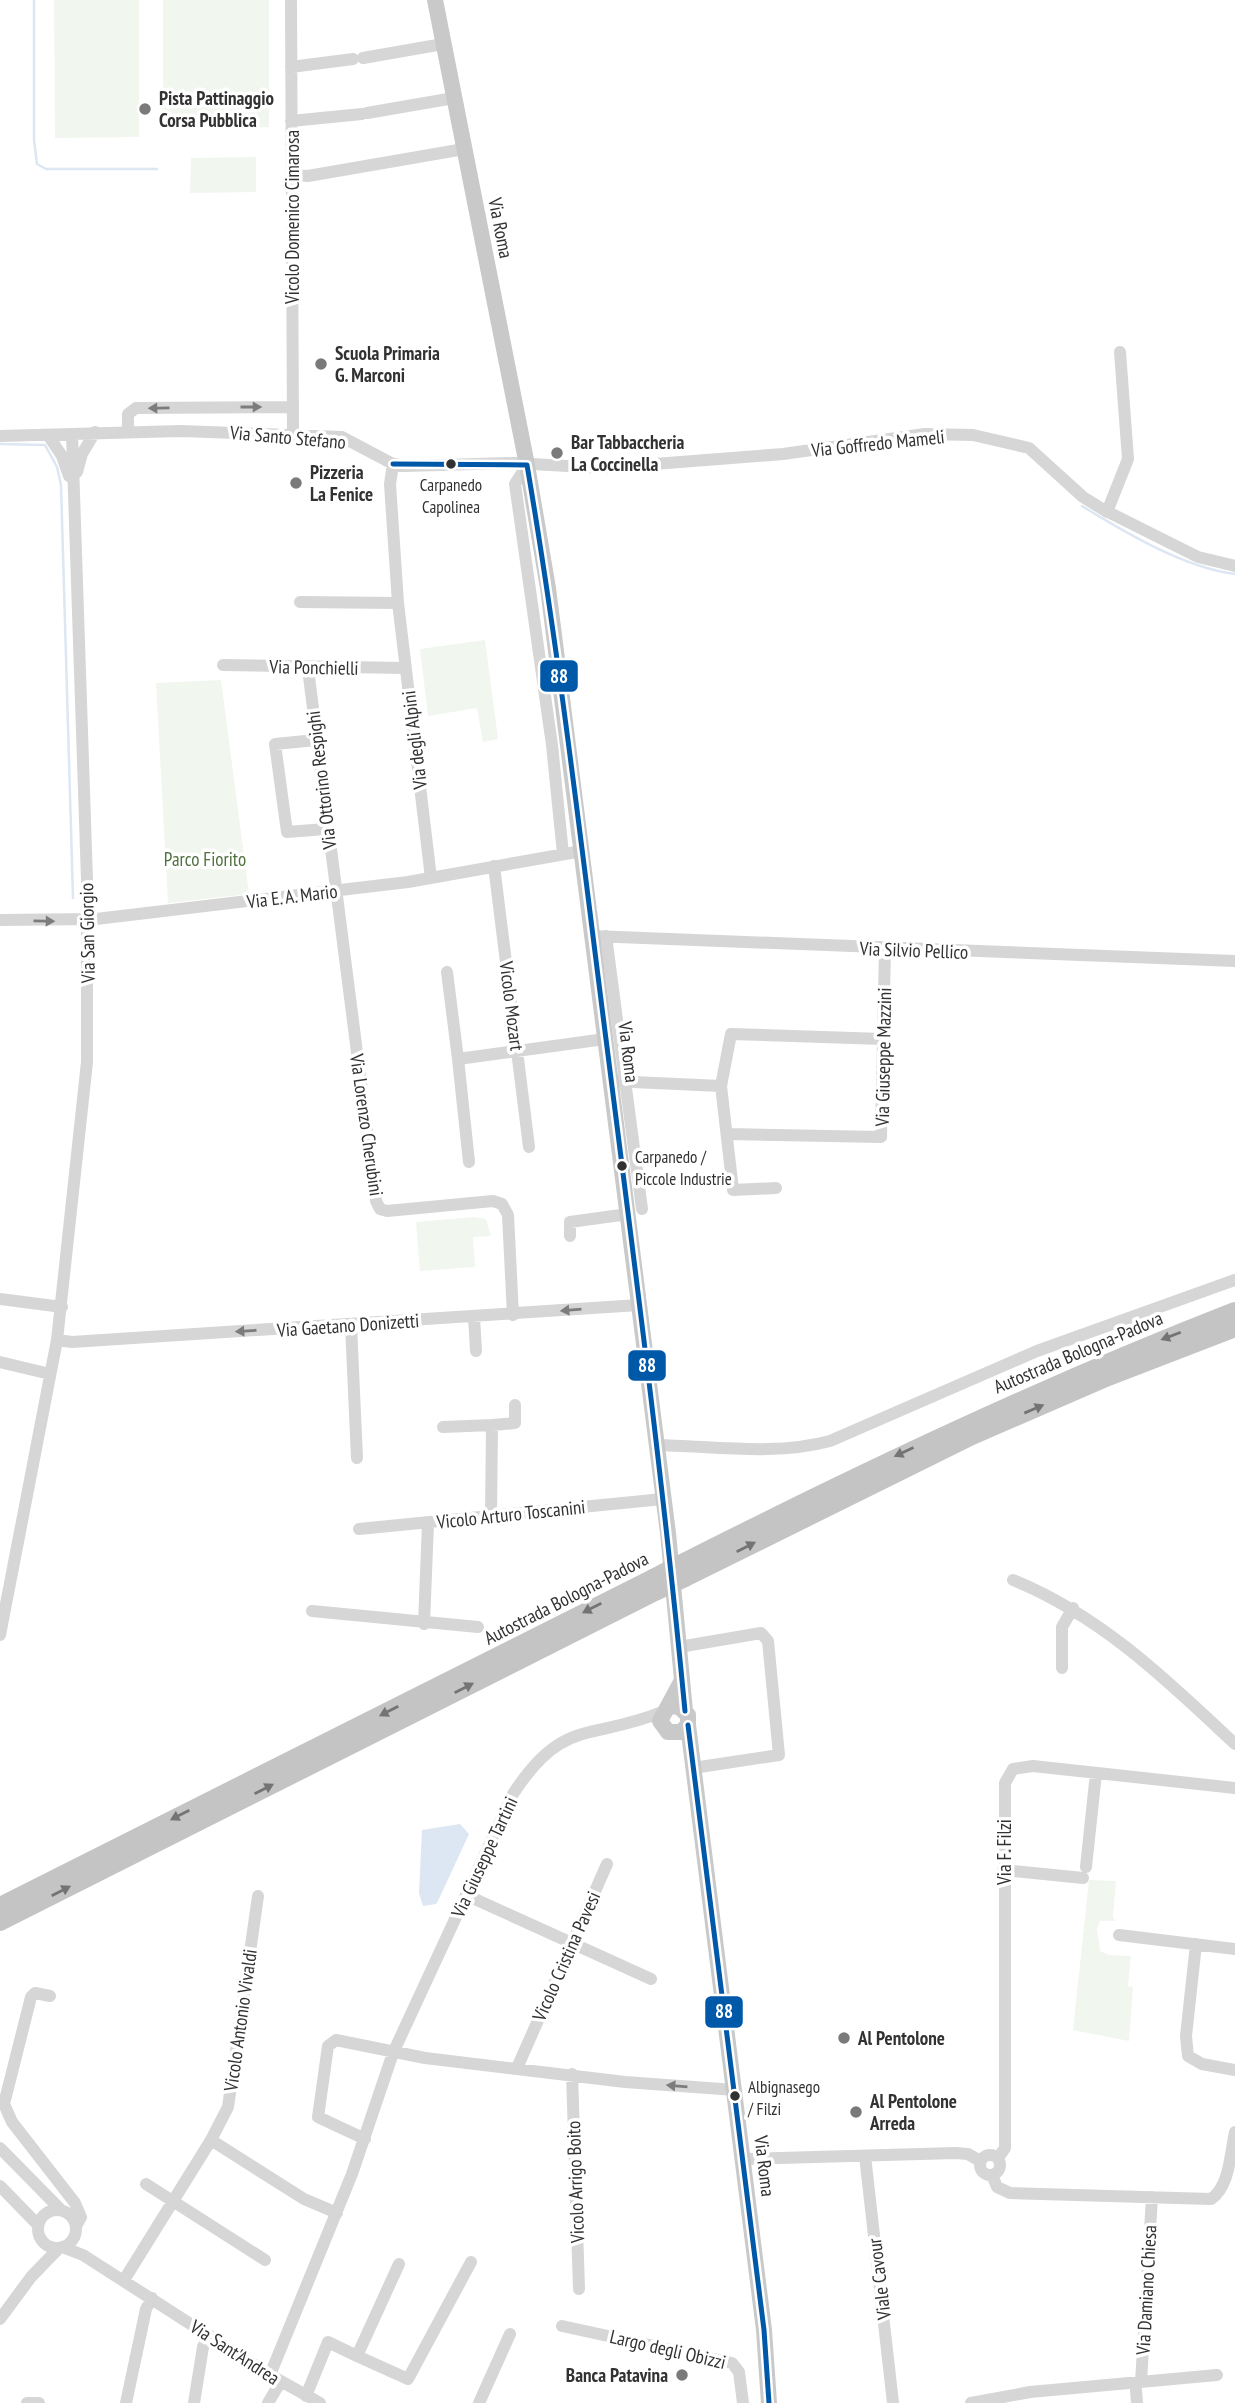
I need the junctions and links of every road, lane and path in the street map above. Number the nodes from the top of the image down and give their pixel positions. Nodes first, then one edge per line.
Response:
1 (291, 0) edge
2 (435, 0) edge
3 (443, 44) junction
4 (291, 67) junction
5 (454, 98) junction
6 (291, 121) junction
7 (464, 149) junction
8 (292, 175) junction
9 (1120, 352) dead end
10 (293, 407) junction
11 (209, 408) junction
12 (128, 431) junction
13 (208, 431) junction
14 (95, 432) junction
15 (72, 434) junction
16 (293, 434) junction
17 (48, 435) junction
18 (0, 436) edge
19 (393, 464) junction
20 (527, 465) junction
21 (73, 490) junction
22 (1107, 512) junction
23 (1235, 566) edge
24 (300, 602) dead end
25 (398, 603) junction
26 (223, 665) dead end
27 (405, 668) junction
28 (308, 669) junction
29 (316, 740) junction
30 (326, 829) junction
31 (582, 851) junction
32 (563, 854) junction
33 (494, 866) junction
34 (430, 878) junction
35 (335, 891) junction
36 (0, 920) edge
37 (88, 920) junction
38 (599, 936) junction
39 (885, 949) junction
40 (1235, 961) edge
41 (447, 972) dead end
42 (605, 1039) junction
43 (883, 1040) junction
44 (518, 1051) junction
45 (458, 1059) junction
46 (618, 1080) junction
47 (721, 1086) junction
48 (727, 1134) junction
49 (529, 1147) dead end
50 (469, 1162) dead end
51 (776, 1188) dead end
52 (635, 1211) junction
53 (570, 1236) dead end
54 (1235, 1280) edge
55 (0, 1299) edge
56 (639, 1305) junction
57 (62, 1307) junction
58 (1235, 1311) edge
59 (513, 1315) junction
60 (474, 1317) junction
61 (351, 1325) junction
62 (1235, 1328) edge
63 (57, 1340) junction
64 (476, 1351) dead end
65 (0, 1362) edge
66 (50, 1374) junction
67 (515, 1405) dead end
68 (492, 1425) junction
69 (443, 1427) dead end
70 (656, 1445) junction
71 (357, 1458) dead end
72 (663, 1499) junction
73 (491, 1516) junction
74 (428, 1523) junction
75 (359, 1529) dead end
76 (682, 1571) junction
77 (1013, 1580) dead end
78 (655, 1585) junction
79 (1073, 1608) junction
80 (312, 1611) dead end
81 (424, 1624) junction
82 (478, 1627) dead end
83 (0, 1635) edge
84 (679, 1647) junction
85 (1062, 1668) dead end
86 (676, 1714) junction
87 (632, 1722) junction
88 (668, 1732) junction
89 (1235, 1744) edge
90 (691, 1764) junction
91 (1096, 1773) junction
92 (1235, 1788) edge
93 (607, 1864) dead end
94 (1003, 1870) junction
95 (466, 1895) junction
96 (258, 1896) dead end
97 (0, 1906) edge
98 (0, 1922) edge
99 (1119, 1936) dead end
100 (571, 1944) junction
101 (1196, 1944) junction
102 (1235, 1949) edge
103 (652, 1979) dead end
104 (50, 1996) dead end
105 (525, 2049) junction
106 (393, 2053) junction
107 (517, 2068) junction
108 (535, 2070) junction
109 (1235, 2070) edge
110 (572, 2074) junction
111 (735, 2090) junction
112 (1235, 2132) edge
113 (365, 2138) junction
114 (211, 2140) junction
115 (0, 2148) edge
116 (865, 2156) junction
117 (998, 2158) junction
118 (743, 2159) junction
119 (980, 2161) junction
120 (992, 2175) junction
121 (146, 2184) dead end
122 (0, 2186) edge
123 (38, 2190) junction
124 (1152, 2197) junction
125 (173, 2201) junction
126 (61, 2210) junction
127 (337, 2213) junction
128 (41, 2220) junction
129 (75, 2231) junction
130 (40, 2239) junction
131 (60, 2247) junction
132 (83, 2255) junction
133 (265, 2260) dead end
134 (471, 2262) dead end
135 (399, 2264) dead end
136 (31, 2277) junction
137 (124, 2280) junction
138 (579, 2289) dead end
139 (152, 2298) junction
140 (0, 2319) edge
141 (562, 2326) dead end
142 (510, 2334) dead end
143 (209, 2335) junction
144 (357, 2356) junction
145 (1217, 2375) dead end
146 (276, 2378) junction
147 (1138, 2392) edge
148 (311, 2400) edge
149 (27, 2403) edge
150 (39, 2403) edge
151 (127, 2403) edge
152 (194, 2403) edge
153 (268, 2403) edge
154 (479, 2403) edge
155 (743, 2403) edge
156 (769, 2403) edge
157 (893, 2403) edge
158 (971, 2403) edge

1 - 4 street, Vicolo Domenico Cimarosa
2 - 3 main road, Via Roma
3 - 4 street
3 - 5 main road, Via Roma
4 - 6 street, Vicolo Domenico Cimarosa
5 - 6 street
5 - 7 main road, Via Roma
6 - 8 street, Vicolo Domenico Cimarosa
7 - 8 street
7 - 20 main road, Via Roma
8 - 10 street, Vicolo Domenico Cimarosa
9 - 22 street
11 -> 10 street
10 - 16 street, Vicolo Domenico Cimarosa
11 -> 12 street, Via Santo Stefano
11 - 13 street
12 - 13 street, Via Santo Stefano
12 - 14 street, Via Santo Stefano
13 - 16 street, Via Santo Stefano
14 - 15 street, Via Santo Stefano
14 - 21 street, Via San Giorgio
15 - 17 street, Via Santo Stefano
15 - 21 street, Via San Giorgio
16 - 19 street, Via Santo Stefano
17 - 18 street, Via Santo Stefano
17 - 21 street, Via San Giorgio
19 - 20 street, Via Santo Stefano
19 - 25 street, Via degli Alpini
20 - 22 street, Via Goffredo Mameli
20 - 31 main road, Via Roma
20 - 32 street, Via Roma
21 - 37 street, Via San Giorgio
22 - 23 street, Via Goffredo Mameli
24 - 25 street
25 - 27 street, Via degli Alpini
26 - 28 street, Via Ponchielli
27 - 28 street, Via Ponchielli
27 - 34 street, Via degli Alpini
28 - 29 street, Via Ottorino Respighi
29 - 30 street, Via Ottorino Respighi
29 - 30 street
30 - 35 street, Via Ottorino Respighi
31 - 32 street, Via E. A. Mario
31 - 38 main road, Via Roma
32 - 33 street, Via E. A. Mario
33 - 34 street, Via E. A. Mario
33 - 44 street, Vicolo Mozart
34 - 35 street, Via E. A. Mario
35 - 37 street, Via E. A. Mario
35 - 59 street, Via Lorenzo Cherubini
36 -> 37 street, Via E. A. Mario
37 - 57 street, Via San Giorgio
38 - 39 street, Via Silvio Pellico
38 - 42 main road, Via Roma
38 - 46 street, Via Roma
39 - 40 street, Via Silvio Pellico
39 - 43 street, Via Giuseppe Mazzini
41 - 45 street
42 - 44 street
42 - 46 main road, Via Roma
43 - 47 street
43 - 48 street, Via Giuseppe Mazzini
44 - 45 street
44 - 49 street, Vicolo Mozart
45 - 50 street
46 - 47 street
46 - 52 main road, Via Roma
47 - 48 street
48 - 51 street
52 - 53 street
52 - 56 main road, Via Roma
54 - 70 street
55 - 57 street
56 -> 59 street, Via Gaetano Donizetti
56 - 70 main road, Via Roma
57 - 63 street, Via San Giorgio
58 -> 76 highway, Autostrada Bologna-Padova
59 - 60 street, Via Gaetano Donizetti
60 - 61 street, Via Gaetano Donizetti
60 - 64 street
61 -> 63 street, Via Gaetano Donizetti
61 - 71 street
76 -> 62 highway, Autostrada Bologna-Padova
63 - 66 street, Via San Giorgio
65 - 66 street
66 - 83 street, Via San Giorgio
67 - 68 street
68 - 69 street
68 - 73 street
70 - 72 main road, Via Roma
72 - 73 street, Vicolo Arturo Toscanini
72 - 84 main road, Via Roma
73 - 74 street, Vicolo Arturo Toscanini
74 - 75 street, Vicolo Arturo Toscanini
74 - 81 street
76 - 78 highway, Autostrada Bologna-Padova, bridge
77 - 79 street
78 -> 97 highway, Autostrada Bologna-Padova
98 -> 78 highway, Autostrada Bologna-Padova
79 - 85 street
79 - 89 street
80 - 81 street
81 - 82 street
84 - 86 main road, Via Roma
84 - 90 street
86 - 87 street, Via Giuseppe Tartini
86 - 88 main road
86 - 88 main road
86 - 90 main road, Via Roma
87 - 88 street, Via Giuseppe Tartini
87 - 95 street, Via Giuseppe Tartini
88 - 90 main road, Via Roma
90 - 111 main road, Via Roma
91 - 92 street, Via F. Filzi
91 - 94 street
91 - 94 street, Via F. Filzi
93 - 100 street, Vicolo Cristina Pavesi
94 - 117 street, Via F. Filzi
95 - 100 street
95 - 106 street, Via Giuseppe Tartini
96 - 114 street, Vicolo Antonio Vivaldi
99 - 101 street
100 - 103 street
100 - 105 street, Vicolo Cristina Pavesi
101 - 102 street
101 - 109 street
104 - 129 street
105 - 107 street, Vicolo Cristina Pavesi
105 - 108 street
106 - 107 street
106 - 113 street, Via Giuseppe Tartini
106 - 113 street
107 - 108 street
108 - 110 street
111 -> 110 street
110 - 138 street, Vicolo Arrigo Boito
111 - 118 main road, Via Roma
112 - 124 street, Via Damiano Chiesa
113 - 127 street, Via Giuseppe Tartini
114 - 125 street, Vicolo Antonio Vivaldi
114 - 127 street
115 - 123 street
116 - 118 street
116 - 119 street
116 - 157 street, Viale Cavour
117 - 119 street
117 - 120 street
118 - 156 main road, Via Roma
119 - 120 street
120 - 124 street, Via Damiano Chiesa
121 - 125 street
122 - 128 street
123 - 126 street
123 - 128 street
124 - 147 street, Via Damiano Chiesa
125 - 133 street
125 - 137 street, Vicolo Antonio Vivaldi
126 - 128 street
126 - 129 street
127 - 146 street, Via Giuseppe Tartini
128 - 130 street
129 - 131 street
129 - 132 street
130 - 131 street
130 - 136 street
131 - 132 street, Via Sant'Andrea
131 - 136 street
132 - 137 street, Via Sant'Andrea
134 - 144 street
135 - 144 street
136 - 140 street
137 - 139 street, Via Sant'Andrea
139 - 143 street, Via Sant'Andrea
139 - 151 street
141 - 155 street, Largo degli Obizzi
142 - 154 street
143 - 146 street, Via Sant'Andrea
143 - 152 street
144 - 148 street
145 - 147 street
146 - 148 street, Via Sant'Andrea
146 - 153 street, Via Giuseppe Tartini
147 - 158 street
149 - 150 street

